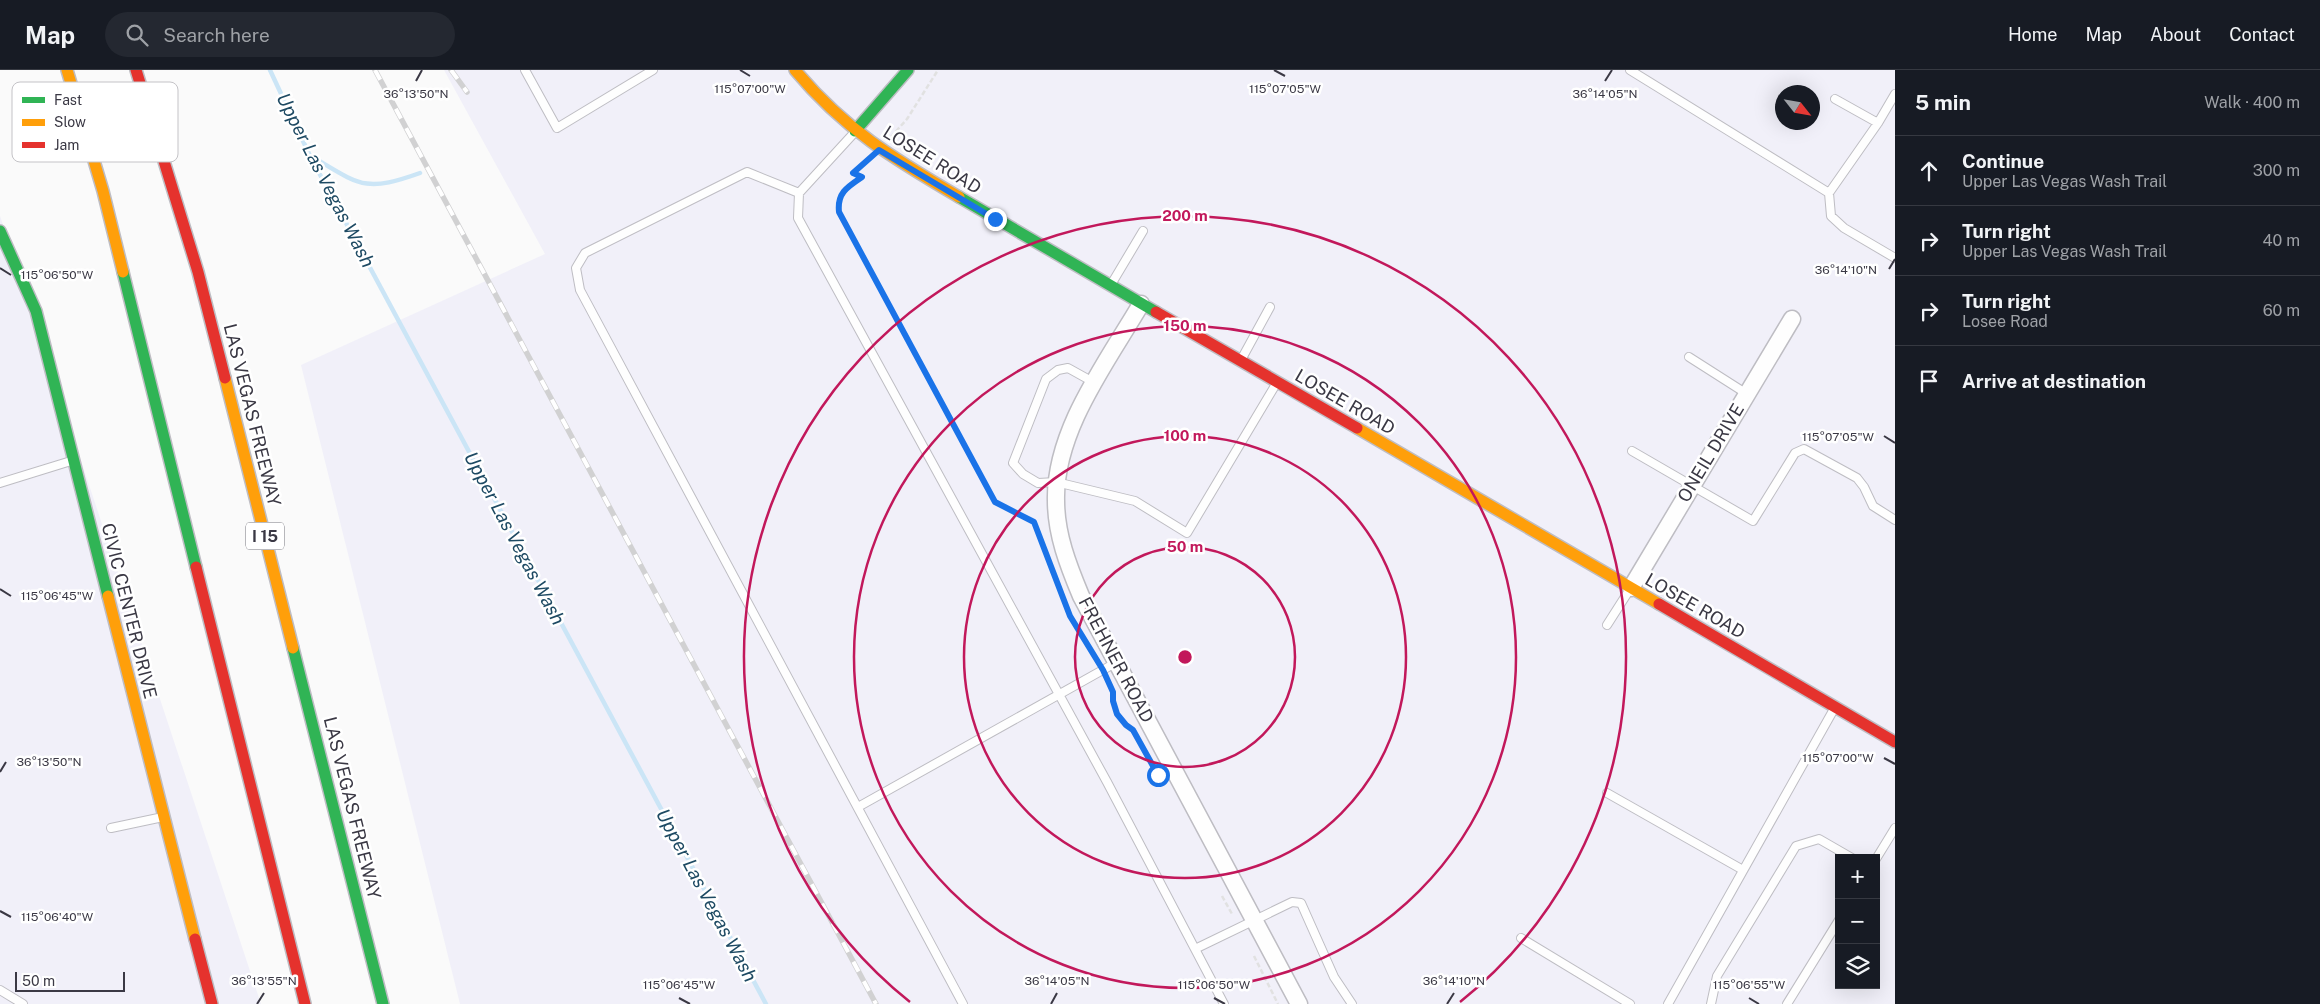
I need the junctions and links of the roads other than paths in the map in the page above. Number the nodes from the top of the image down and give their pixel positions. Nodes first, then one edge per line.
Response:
1 (67, 70) edge
2 (136, 70) edge
3 (524, 70) edge
4 (653, 70) edge
5 (795, 70) edge
6 (908, 70) edge
7 (1630, 70) edge
8 (71, 82) edge
9 (140, 82) edge
10 (1895, 94) edge
11 (1835, 100) dead end
12 (1878, 123) junction
13 (855, 131) junction
14 (94, 162) edge
15 (164, 162) edge
16 (799, 193) junction
17 (1829, 193) junction
18 (0, 231) edge
19 (1143, 231) dead end
20 (1895, 258) edge
21 (1110, 286) junction
22 (1141, 304) junction
23 (1270, 307) dead end
24 (1792, 319) dead end
25 (1689, 357) dead end
26 (1240, 361) junction
27 (1276, 382) junction
28 (1095, 383) junction
29 (1747, 394) junction
30 (1632, 451) dead end
31 (72, 460) junction
32 (0, 482) edge
33 (1056, 482) junction
34 (1692, 484) junction
35 (1895, 520) edge
36 (1631, 588) junction
37 (1607, 625) dead end
38 (1110, 666) junction
39 (1059, 696) junction
40 (1835, 707) junction
41 (1895, 742) edge
42 (1606, 793) dead end
43 (858, 807) junction
44 (163, 816) junction
45 (111, 828) dead end
46 (1895, 828) edge
47 (1845, 854) edge
48 (1879, 854) edge
49 (1743, 870) junction
50 (1248, 925) junction
51 (1835, 927) edge
52 (1521, 938) dead end
53 (1195, 949) junction
54 (0, 990) edge
55 (23, 1004) edge
56 (212, 1004) edge
57 (305, 1004) edge
58 (383, 1004) edge
59 (963, 1004) edge
60 (1224, 1004) edge
61 (1299, 1004) edge
62 (1352, 1004) edge
63 (1630, 1004) edge
64 (1668, 1004) edge
65 (1711, 1004) edge
66 (1788, 1004) edge

1 - 8 main road
2 - 9 main road, LAS VEGAS FREEWAY / I 15
3 - 4 lane
5 - 13 main road, LOSEE ROAD
6 - 13 main road
7 - 17 lane
10 - 12 lane
11 - 12 lane
12 - 17 lane
13 - 16 lane
13 - 21 main road, LOSEE ROAD
14 - 57 main road
15 - 58 main road, LAS VEGAS FREEWAY / I 15
16 - 39 lane
16 - 43 lane
17 - 20 lane
18 - 31 main road, CIVIC CENTER DRIVE
19 - 21 lane
21 - 22 main road, LOSEE ROAD
22 - 26 main road, LOSEE ROAD
22 - 28 street, FREHNER ROAD
23 - 26 lane
24 - 29 street, ONEIL DRIVE
25 - 29 lane
26 - 27 main road, LOSEE ROAD
27 - 33 lane
27 - 36 main road, LOSEE ROAD
28 - 33 street, FREHNER ROAD
28 - 33 lane
29 - 34 street, ONEIL DRIVE
30 - 34 lane
31 - 32 lane
31 - 44 main road, CIVIC CENTER DRIVE
33 - 38 street, FREHNER ROAD
34 - 35 lane
34 - 36 street, ONEIL DRIVE
36 - 37 lane
36 - 40 main road, LOSEE ROAD
38 - 39 lane
38 - 50 street, FREHNER ROAD
39 - 43 lane
39 - 53 lane
40 - 41 main road, LOSEE ROAD
40 - 49 lane
42 - 49 lane
43 - 59 lane
44 - 45 lane
44 - 56 main road, CIVIC CENTER DRIVE
46 - 48 lane
47 - 65 lane
49 - 64 lane
50 - 53 lane
50 - 61 street, FREHNER ROAD
50 - 62 lane
51 - 66 lane
52 - 63 lane
53 - 60 lane
54 - 55 lane

